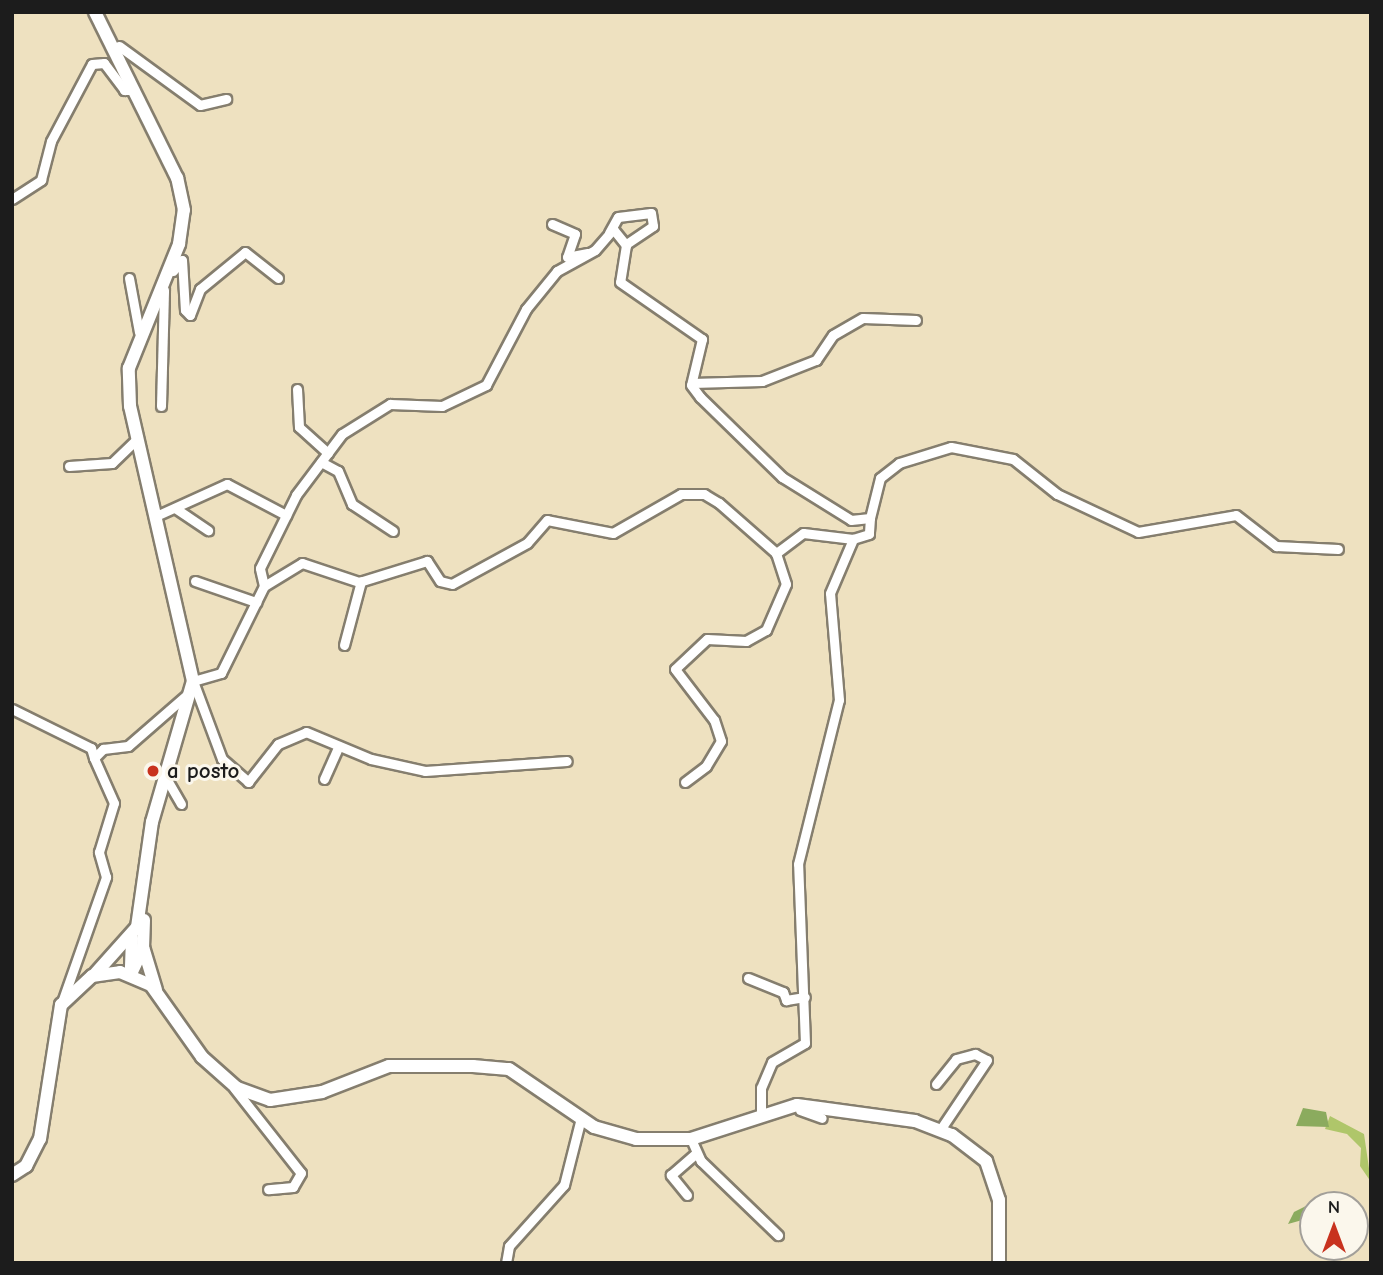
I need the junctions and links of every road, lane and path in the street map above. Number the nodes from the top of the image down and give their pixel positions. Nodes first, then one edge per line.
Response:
1 (95, 12) edge
2 (119, 46) dead end
3 (132, 90) junction
4 (226, 99) dead end
5 (12, 199) edge
6 (552, 224) dead end
7 (609, 233) junction
8 (626, 244) junction
9 (590, 253) junction
10 (129, 278) dead end
11 (278, 278) dead end
12 (164, 281) junction
13 (916, 320) dead end
14 (139, 332) junction
15 (692, 383) junction
16 (297, 389) dead end
17 (161, 405) dead end
18 (138, 438) junction
19 (328, 453) junction
20 (321, 462) junction
21 (69, 466) dead end
22 (175, 508) junction
23 (286, 515) junction
24 (156, 516) junction
25 (870, 519) junction
26 (208, 530) dead end
27 (393, 531) dead end
28 (853, 539) junction
29 (1338, 549) dead end
30 (776, 553) junction
31 (361, 580) junction
32 (195, 582) dead end
33 (264, 586) junction
34 (256, 602) junction
35 (344, 645) dead end
36 (193, 685) junction
37 (12, 709) edge
38 (338, 746) junction
39 (94, 758) junction
40 (567, 761) dead end
41 (166, 778) junction
42 (324, 779) dead end
43 (685, 782) dead end
44 (181, 804) dead end
45 (142, 911) junction
46 (132, 938) junction
47 (143, 947) junction
48 (131, 974) junction
49 (92, 976) junction
50 (748, 978) dead end
51 (156, 991) junction
52 (805, 997) junction
53 (61, 1005) junction
54 (231, 1083) junction
55 (936, 1084) dead end
56 (792, 1107) junction
57 (761, 1114) junction
58 (580, 1118) junction
59 (822, 1118) dead end
60 (940, 1130) junction
61 (691, 1139) junction
62 (695, 1154) junction
63 (12, 1175) edge
64 (268, 1189) dead end
65 (687, 1195) dead end
66 (778, 1235) dead end
67 (506, 1263) edge
68 (999, 1263) edge

1 - 3 main road
2 - 4 street
3 - 5 street
3 - 12 main road
6 - 9 street
7 - 8 street
7 - 8 street
7 - 9 street
8 - 15 street
9 - 19 street
10 - 14 street
11 - 12 street
12 - 14 main road
12 - 17 street
13 - 15 street
14 - 18 main road
15 - 25 street
16 - 19 street
18 - 21 street
18 - 24 main road
19 - 20 street
20 - 23 street
20 - 27 street
22 - 23 street
22 - 24 street
22 - 26 street
23 - 33 street
24 - 36 main road
25 - 28 street
25 - 29 street
28 - 30 street
28 - 52 street
30 - 31 street
30 - 43 street
31 - 33 street
31 - 35 street
32 - 34 street
33 - 34 street
34 - 36 street
36 - 38 street
36 - 39 street
36 - 41 main road
37 - 39 street
38 - 40 street
38 - 42 street
39 - 53 street
41 - 44 street
41 - 45 main road
45 - 46 main road
45 - 47 main road
46 - 48 main road
46 - 49 main road
47 - 48 main road
47 - 51 main road
48 - 49 main road
48 - 51 main road
49 - 53 main road
50 - 52 street
51 - 54 main road
52 - 57 street
53 - 63 main road
54 - 58 main road
54 - 64 street
55 - 60 street
56 - 57 main road
56 - 59 street
56 - 60 main road
57 - 61 main road
58 - 61 main road
58 - 67 street
60 - 68 main road
61 - 62 street
62 - 65 street
62 - 66 street

